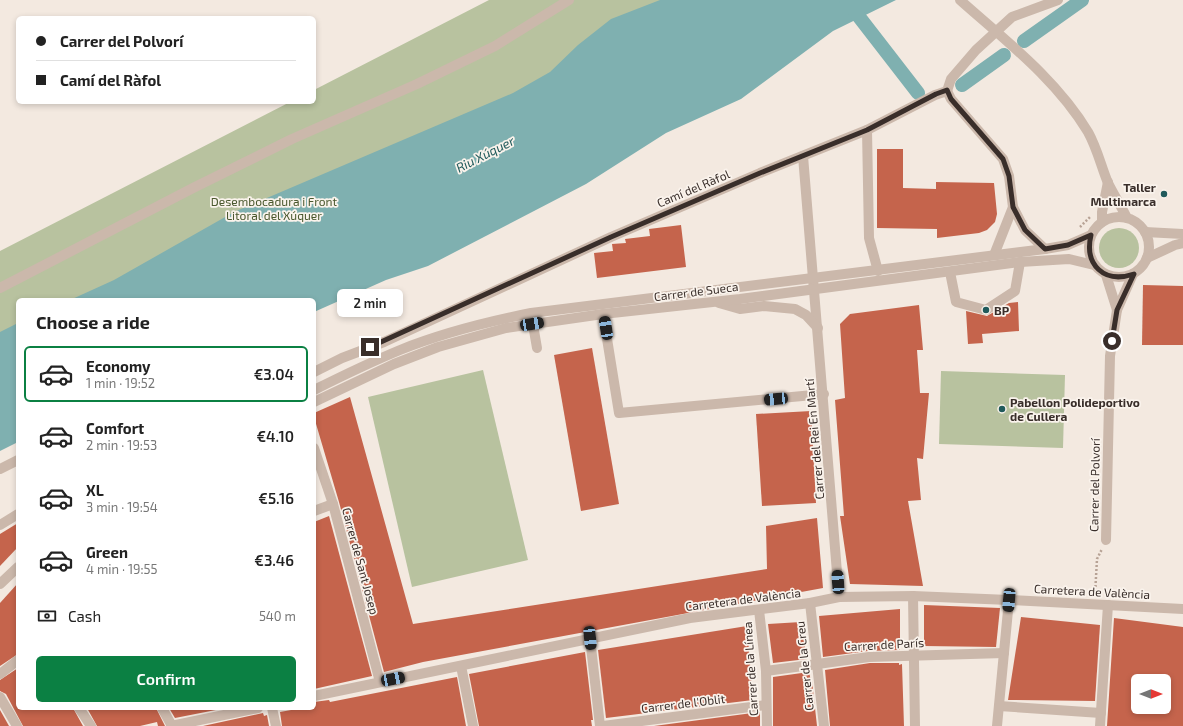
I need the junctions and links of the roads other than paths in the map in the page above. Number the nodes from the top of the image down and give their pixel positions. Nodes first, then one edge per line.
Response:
1 (569, 0) edge
2 (960, 0) edge
3 (1058, 0) edge
4 (947, 90) junction
5 (867, 130) junction
6 (803, 156) junction
7 (1108, 182) junction
8 (1013, 207) junction
9 (1127, 218) junction
10 (1102, 222) junction
11 (1145, 232) junction
12 (1183, 234) edge
13 (1091, 235) junction
14 (1183, 243) edge
15 (1045, 249) junction
16 (994, 255) junction
17 (1147, 258) junction
18 (1020, 262) junction
19 (1094, 264) junction
20 (878, 271) junction
21 (950, 272) junction
22 (1106, 274) junction
23 (1134, 274) junction
24 (814, 279) junction
25 (0, 288) edge
26 (815, 289) junction
27 (716, 301) junction
28 (1117, 310) junction
29 (531, 313) junction
30 (604, 314) junction
31 (532, 324) junction
32 (818, 328) junction
33 (537, 348) dead end
34 (316, 371) edge
35 (316, 389) edge
36 (824, 394) junction
37 (316, 401) edge
38 (316, 454) edge
39 (16, 461) edge
40 (0, 469) edge
41 (333, 504) junction
42 (316, 510) edge
43 (16, 515) edge
44 (0, 525) edge
45 (1106, 540) road end
46 (16, 569) edge
47 (0, 584) edge
48 (912, 596) junction
49 (840, 597) junction
50 (1009, 600) junction
51 (810, 603) junction
52 (1108, 605) junction
53 (1183, 609) edge
54 (759, 610) junction
55 (590, 638) junction
56 (1004, 653) junction
57 (914, 655) junction
58 (16, 662) edge
59 (817, 663) junction
60 (461, 666) junction
61 (766, 671) junction
62 (0, 674) edge
63 (380, 682) junction
64 (316, 696) edge
65 (0, 697) edge
66 (766, 705) junction
67 (999, 706) junction
68 (81, 710) edge
69 (163, 710) edge
70 (272, 710) edge
71 (229, 711) edge
72 (1101, 713) junction
73 (189, 724) edge
74 (17, 726) edge
75 (91, 726) edge
76 (172, 726) edge
77 (276, 726) edge
78 (473, 726) edge
79 (600, 726) edge
80 (604, 726) edge
81 (767, 726) edge
82 (824, 726) edge
83 (915, 726) edge
84 (997, 726) edge
85 (1100, 726) edge

1 - 25 street
2 - 7 street
3 - 4 street
4 - 5 street, Camí del Ràfol
4 - 8 street
5 - 6 street, Camí del Ràfol
5 - 20 street
6 - 24 street, Carrer del Rei En Martí
6 - 34 street, Camí del Ràfol
7 - 9 street
7 - 10 street
8 - 15 street
8 - 16 street
9 - 10 street
9 - 11 street
10 - 13 street
11 - 12 street
11 - 17 street
13 - 15 street, Carrer de Sueca
13 - 19 street
14 - 17 street
15 - 16 street, Carrer de Sueca
16 - 20 street, Carrer de Sueca
17 - 23 street
18 - 19 street, Carrer de Sueca
18 - 21 street, Carrer de Sueca
18 - 21 street
19 - 22 street
20 - 24 street, Carrer de Sueca
21 - 26 street, Carrer de Sueca
22 - 23 street
22 - 28 street, Carrer del Polvorí
23 - 28 street, Carrer del Polvorí
24 - 26 street, Carrer del Rei En Martí
24 - 29 street, Carrer de Sueca
26 - 27 street, Carrer de Sueca
26 - 32 street, Carrer del Rei En Martí
27 - 30 street, Carrer de Sueca
27 - 32 street
28 - 45 street, Carrer del Polvorí
29 - 31 street
29 - 35 street, Carrer de Sueca
30 - 31 street, Carrer de Sueca
30 - 36 street
31 - 33 street
31 - 37 street, Carrer de Sueca
32 - 36 street, Carrer del Rei En Martí
36 - 49 street, Carrer del Rei En Martí
38 - 41 street, Carrer de Sant Josep
39 - 40 street
41 - 42 street
41 - 63 street, Carrer de Sant Josep
43 - 44 street
46 - 47 street
48 - 49 street, Carretera de València
48 - 50 street, Carretera de València
48 - 57 street
49 - 51 street, Carretera de València
50 - 52 street, Carretera de València
50 - 56 street
51 - 54 street, Carretera de València
51 - 59 street, Carrer de la Creu
52 - 53 street, Carretera de València
52 - 72 street
54 - 55 street, Carretera de València
54 - 61 street, Carrer de la Línea
55 - 60 street, Carretera de València
55 - 79 street
56 - 57 street, Carrer de París
56 - 67 street
57 - 59 street, Carrer de París
57 - 83 street
58 - 62 street
59 - 61 street, Carrer de París
59 - 82 street, Carrer de la Creu
60 - 63 street, Carretera de València
60 - 78 street
61 - 66 street, Carrer de la Línea
63 - 64 street, Carretera de València
65 - 74 street
66 - 80 street, Carrer de l'Oblit
66 - 81 street, Carrer de la Línea
67 - 72 street
67 - 84 street
68 - 75 street
69 - 76 street
70 - 77 street
71 - 73 street
72 - 85 street
73 - 76 street

